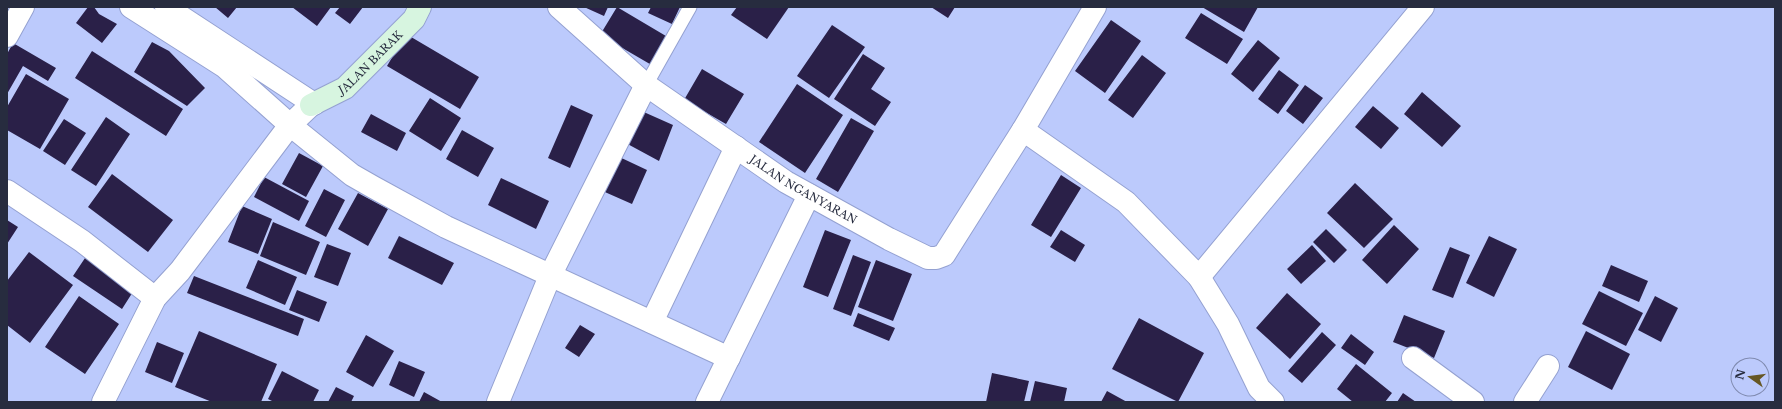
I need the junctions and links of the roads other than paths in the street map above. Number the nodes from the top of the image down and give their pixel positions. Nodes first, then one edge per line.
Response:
1 (23, 7) edge
2 (131, 7) edge
3 (166, 7) edge
4 (420, 7) edge
5 (559, 7) edge
6 (690, 7) edge
7 (1095, 7) edge
8 (1423, 7) edge
9 (7, 36) edge
10 (646, 86) junction
11 (303, 113) junction
12 (1023, 130) junction
13 (736, 147) junction
14 (7, 191) edge
15 (809, 195) junction
16 (550, 276) junction
17 (1199, 277) junction
18 (155, 298) junction
19 (652, 322) junction
20 (729, 358) junction
21 (1413, 358) dead end
22 (1548, 366) dead end
23 (1263, 397) edge
24 (108, 400) edge
25 (498, 402) edge
26 (707, 402) edge
27 (1473, 402) edge
28 (1525, 402) edge

1 - 9 street
2 - 11 street
3 - 11 street
4 - 11 street, JALAN BARAK
5 - 10 street, JALAN NGANYARAN
6 - 10 lane
7 - 12 street, JALAN NGANYARAN
8 - 17 street
10 - 13 street, JALAN NGANYARAN
10 - 16 street
11 - 16 street
11 - 18 street
12 - 15 street, JALAN NGANYARAN
12 - 17 street
13 - 15 street, JALAN NGANYARAN
13 - 19 street
14 - 18 street
15 - 20 street
16 - 19 street
16 - 25 street
17 - 23 street
18 - 24 street
19 - 20 street
20 - 26 street
21 - 27 street
22 - 28 street

